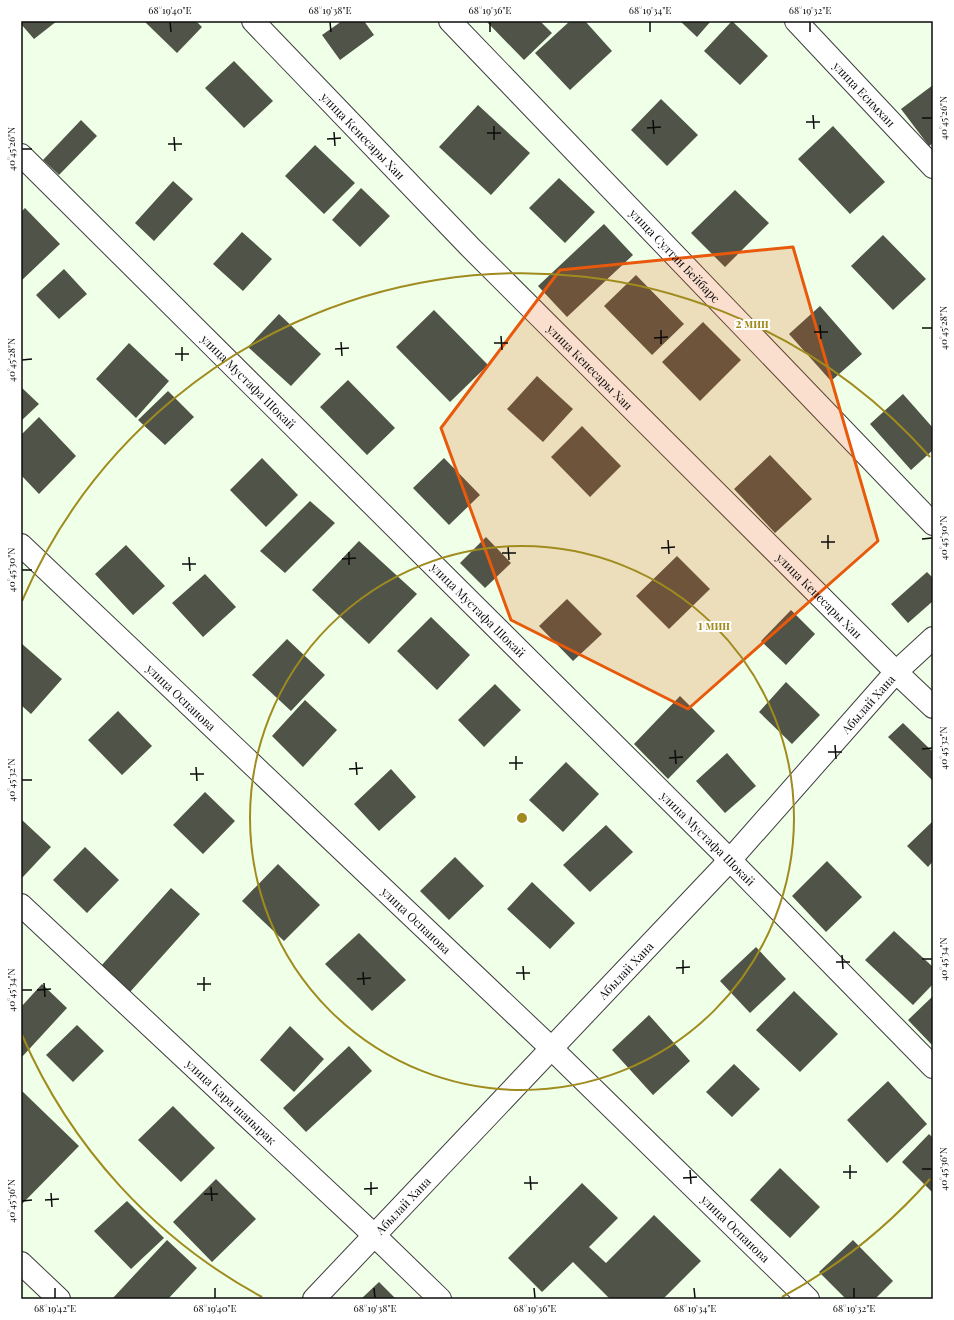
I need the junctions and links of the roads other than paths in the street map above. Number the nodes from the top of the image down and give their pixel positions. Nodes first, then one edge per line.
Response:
1 (253, 21) edge
2 (450, 21) edge
3 (796, 21) edge
4 (21, 155) edge
5 (933, 167) edge
6 (933, 524) edge
7 (21, 545) edge
8 (933, 638) edge
9 (896, 672) junction
10 (933, 707) edge
11 (730, 860) junction
12 (21, 905) edge
13 (552, 1048) junction
14 (933, 1067) edge
15 (375, 1236) junction
16 (21, 1263) edge
17 (59, 1299) edge
18 (314, 1299) edge
19 (440, 1299) edge
20 (808, 1299) edge

1 - 9 street, улица Кенесары Хан
2 - 6 street, улица Султан Бейбарс
3 - 5 street, улица Есимхан
4 - 11 street, улица Мустафа Шокай
7 - 13 street, улица Оспанова
8 - 9 street, Абылай Хана
9 - 10 street, улица Кенесары Хан
9 - 11 street, Абылай Хана
11 - 13 street, Абылай Хана
11 - 14 street, улица Мустафа Шокай
12 - 15 street, улица Кара шанырак
13 - 15 street, Абылай Хана
13 - 20 street, улица Оспанова
15 - 18 street, Абылай Хана
15 - 19 street, улица Кара шанырак
16 - 17 street

